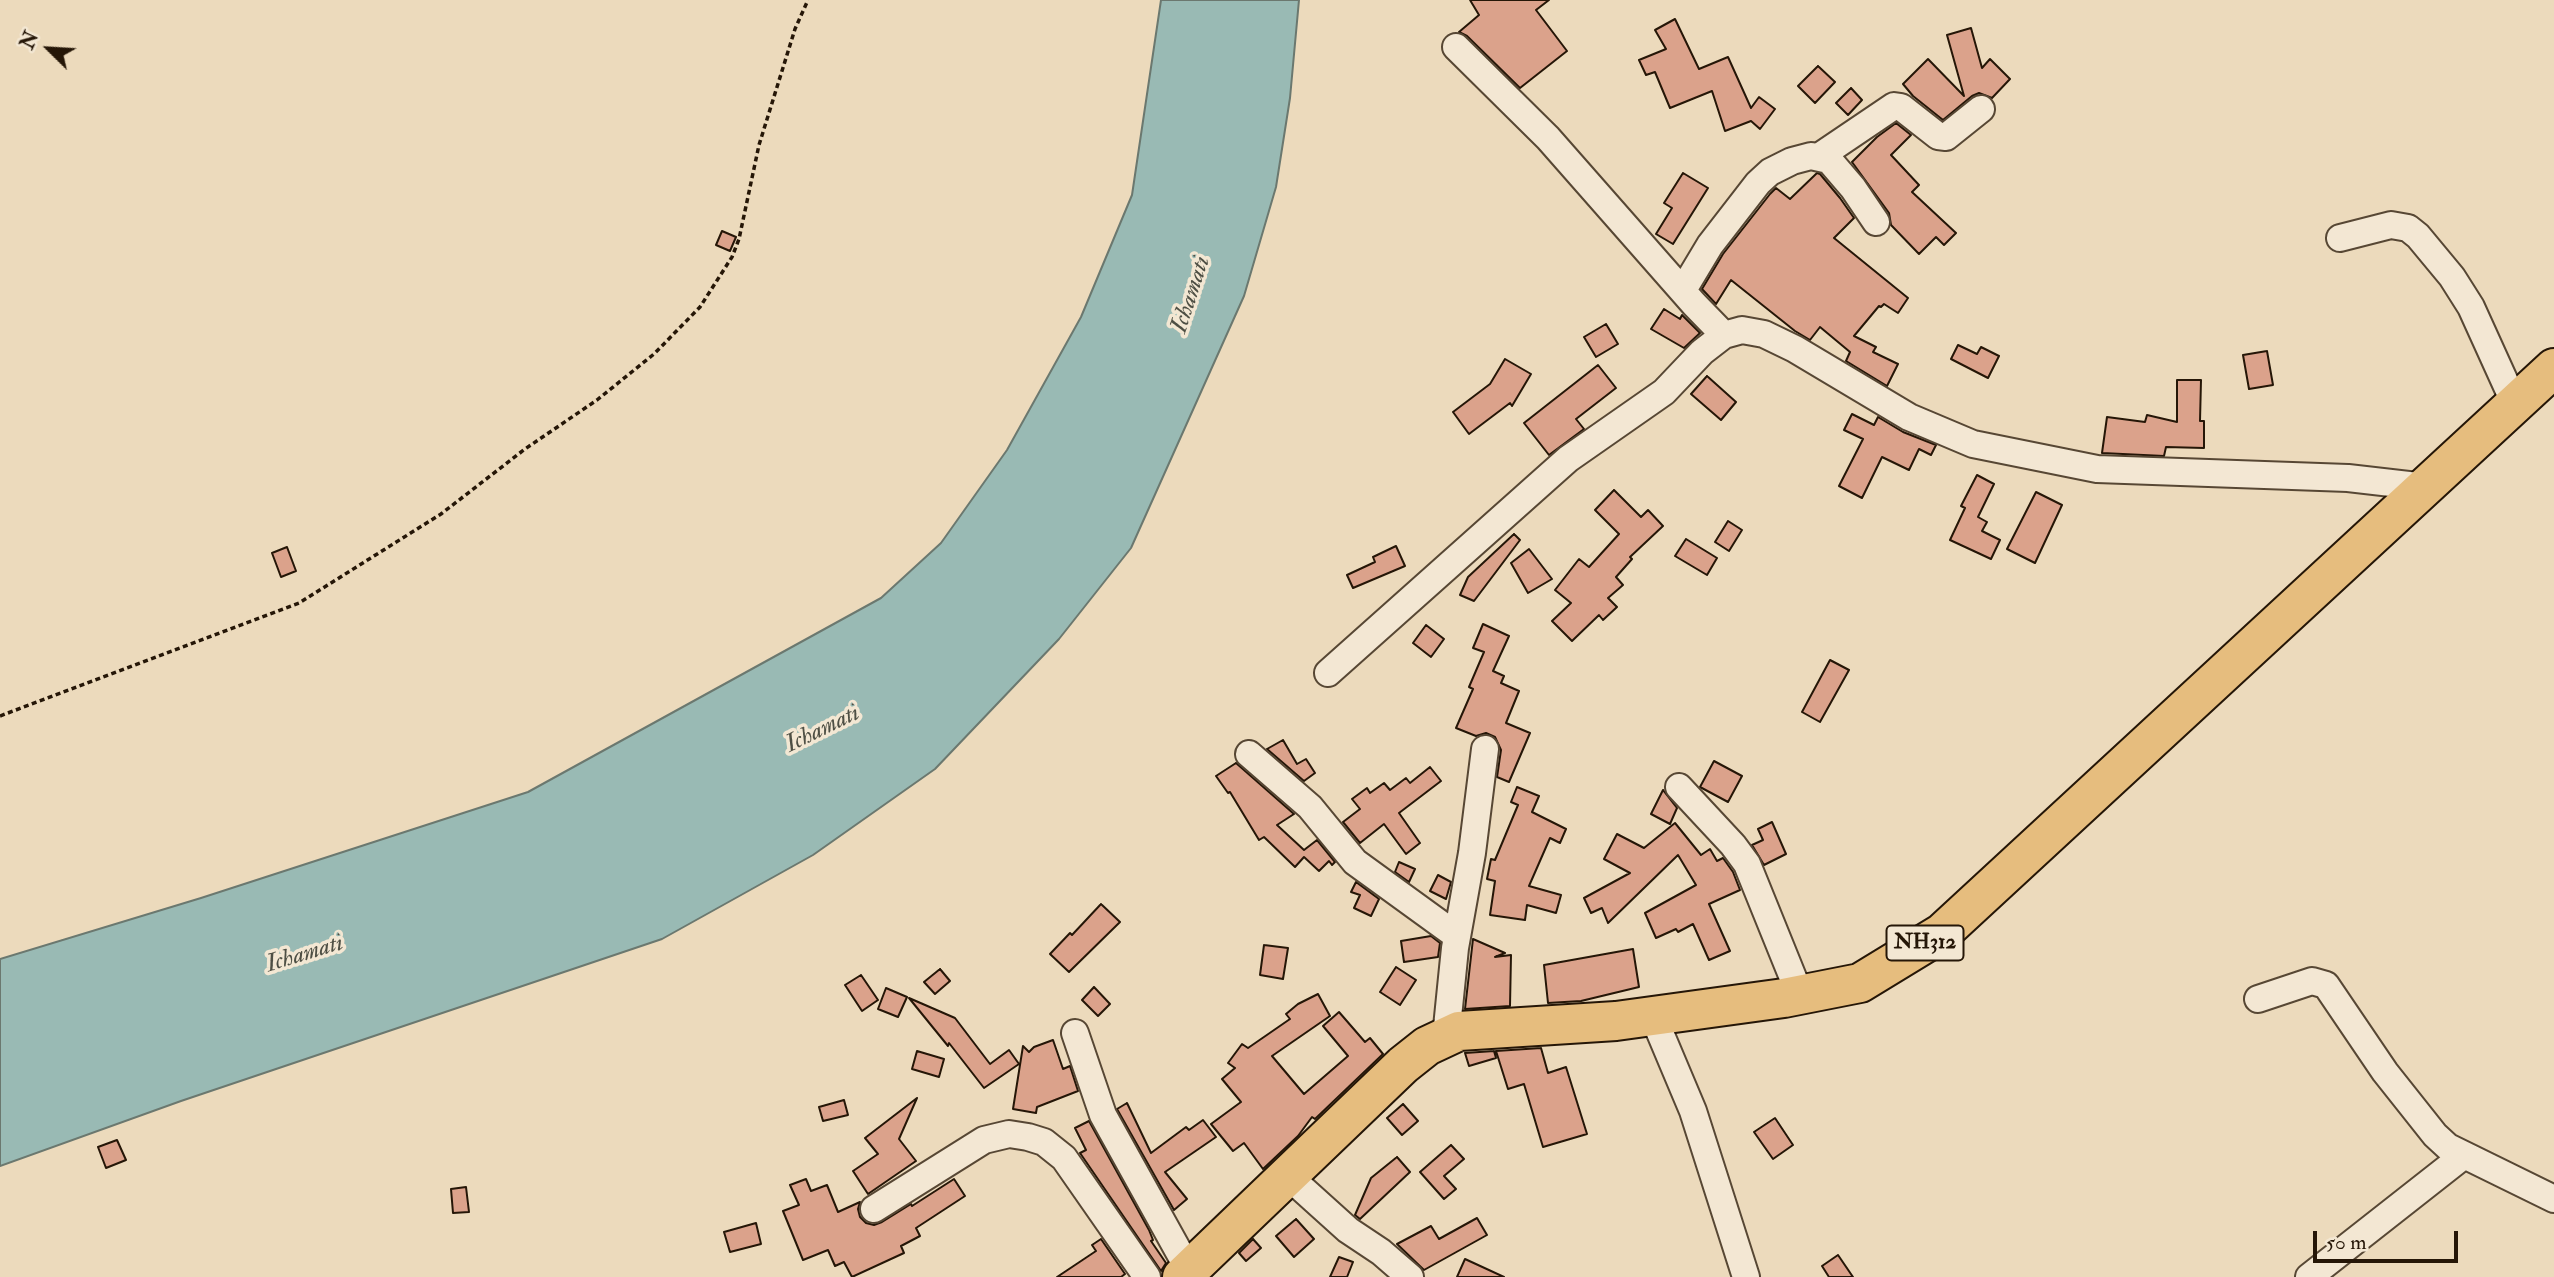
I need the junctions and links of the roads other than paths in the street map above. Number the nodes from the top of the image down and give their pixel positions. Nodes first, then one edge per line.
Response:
1 (1456, 47) dead end
2 (1981, 108) dead end
3 (1820, 156) junction
4 (1876, 222) dead end
5 (2340, 238) dead end
6 (1683, 290) junction
7 (1724, 335) junction
8 (2554, 368) edge
9 (2515, 404) junction
10 (2426, 487) junction
11 (1328, 673) dead end
12 (1485, 749) dead end
13 (1249, 754) dead end
14 (1679, 787) dead end
15 (1457, 936) junction
16 (1800, 995) junction
17 (2258, 999) dead end
18 (1653, 1016) junction
19 (1075, 1033) dead end
20 (1446, 1037) junction
21 (2463, 1156) junction
22 (1287, 1175) junction
23 (2554, 1199) edge
24 (874, 1209) dead end
25 (1185, 1274) edge
26 (1147, 1277) edge
27 (1410, 1277) edge
28 (1746, 1277) edge
29 (2309, 1277) edge

1 - 6 street
2 - 3 street
3 - 4 street
3 - 6 street
5 - 9 street
6 - 7 street
7 - 10 street
7 - 11 street
8 - 9 highway, NH312
9 - 10 highway, NH312
10 - 16 highway, NH312
12 - 15 street
13 - 15 street
14 - 16 street
15 - 20 street
16 - 18 highway, NH312
17 - 21 street
18 - 20 highway, NH312
18 - 28 street
19 - 25 street
20 - 22 highway, NH312
21 - 23 street
21 - 29 street
22 - 25 highway, NH312
22 - 27 street
24 - 26 street

